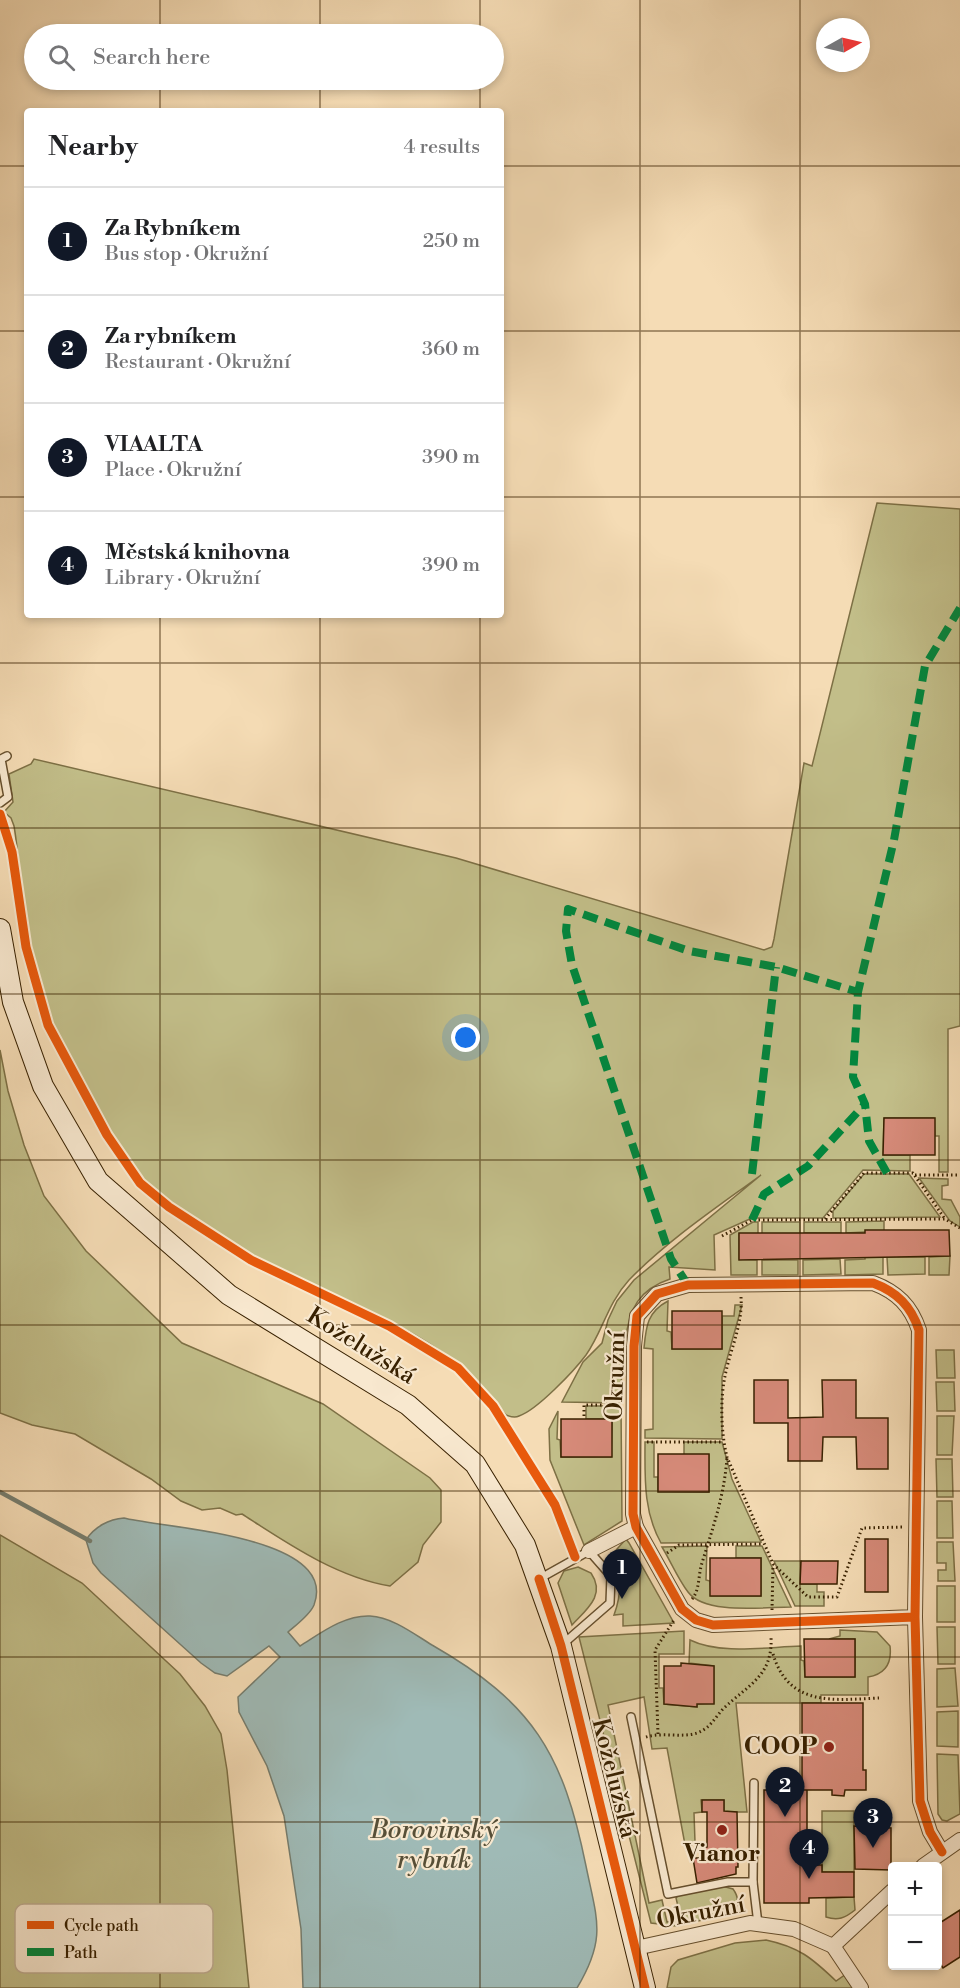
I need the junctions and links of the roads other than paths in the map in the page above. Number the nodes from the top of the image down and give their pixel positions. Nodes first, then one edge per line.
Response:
1 (7, 756) dead end
2 (0, 803) edge
3 (0, 929) edge
4 (636, 1527) junction
5 (588, 1551) junction
6 (539, 1579) junction
7 (915, 1617) junction
8 (561, 1646) junction
9 (631, 1717) dead end
10 (754, 1783) dead end
11 (960, 1840) edge
12 (942, 1852) junction
13 (928, 1862) edge
14 (753, 1882) junction
15 (888, 1895) edge
16 (758, 1924) junction
17 (833, 1946) junction
18 (636, 1948) junction
19 (645, 1988) edge
20 (861, 1988) edge

1 - 2 lane
3 - 6 main road, Koželužská
4 - 5 street
4 - 7 street, Okružní
4 - 7 street, Okružní
5 - 6 lane
5 - 8 lane
6 - 8 main road, Koželužská
7 - 12 street, Okružní
8 - 18 main road, Koželužská
9 - 14 lane
10 - 14 lane
11 - 12 street
12 - 13 street
14 - 16 lane
15 - 17 street
16 - 17 street, Okružní
16 - 18 street, Okružní
17 - 20 street
18 - 19 main road, Koželužská

